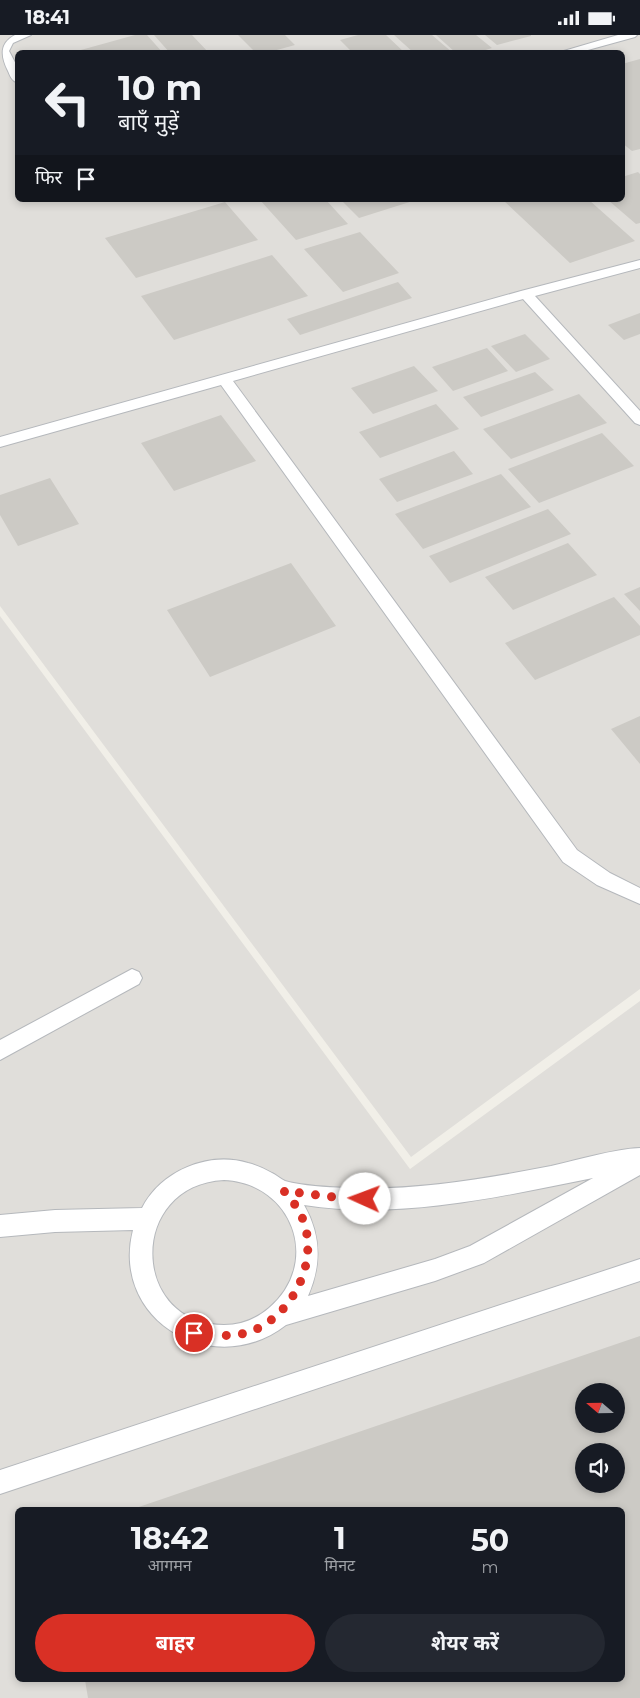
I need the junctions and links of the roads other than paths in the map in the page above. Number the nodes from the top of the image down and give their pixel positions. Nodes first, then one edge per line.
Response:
1 (25, 35) edge
2 (630, 35) edge
3 (4, 42) edge
4 (573, 50) edge
5 (15, 74) edge
6 (640, 264) edge
7 (526, 294) junction
8 (225, 379) junction
9 (640, 420) edge
10 (0, 442) edge
11 (640, 896) edge
12 (132, 978) dead end
13 (0, 1051) edge
14 (640, 1157) edge
15 (640, 1163) edge
16 (284, 1191) junction
17 (148, 1219) junction
18 (0, 1226) edge
19 (640, 1270) edge
20 (276, 1316) junction
21 (0, 1482) edge

1 - 3 lane
2 - 4 lane
3 - 5 lane
6 - 7 lane
7 - 8 lane
7 - 9 lane
8 - 10 lane
8 - 11 lane
12 - 13 lane
14 - 16 lane
15 - 20 lane
16 - 17 lane
16 - 20 lane
17 - 18 lane
17 - 20 lane
19 - 21 lane

